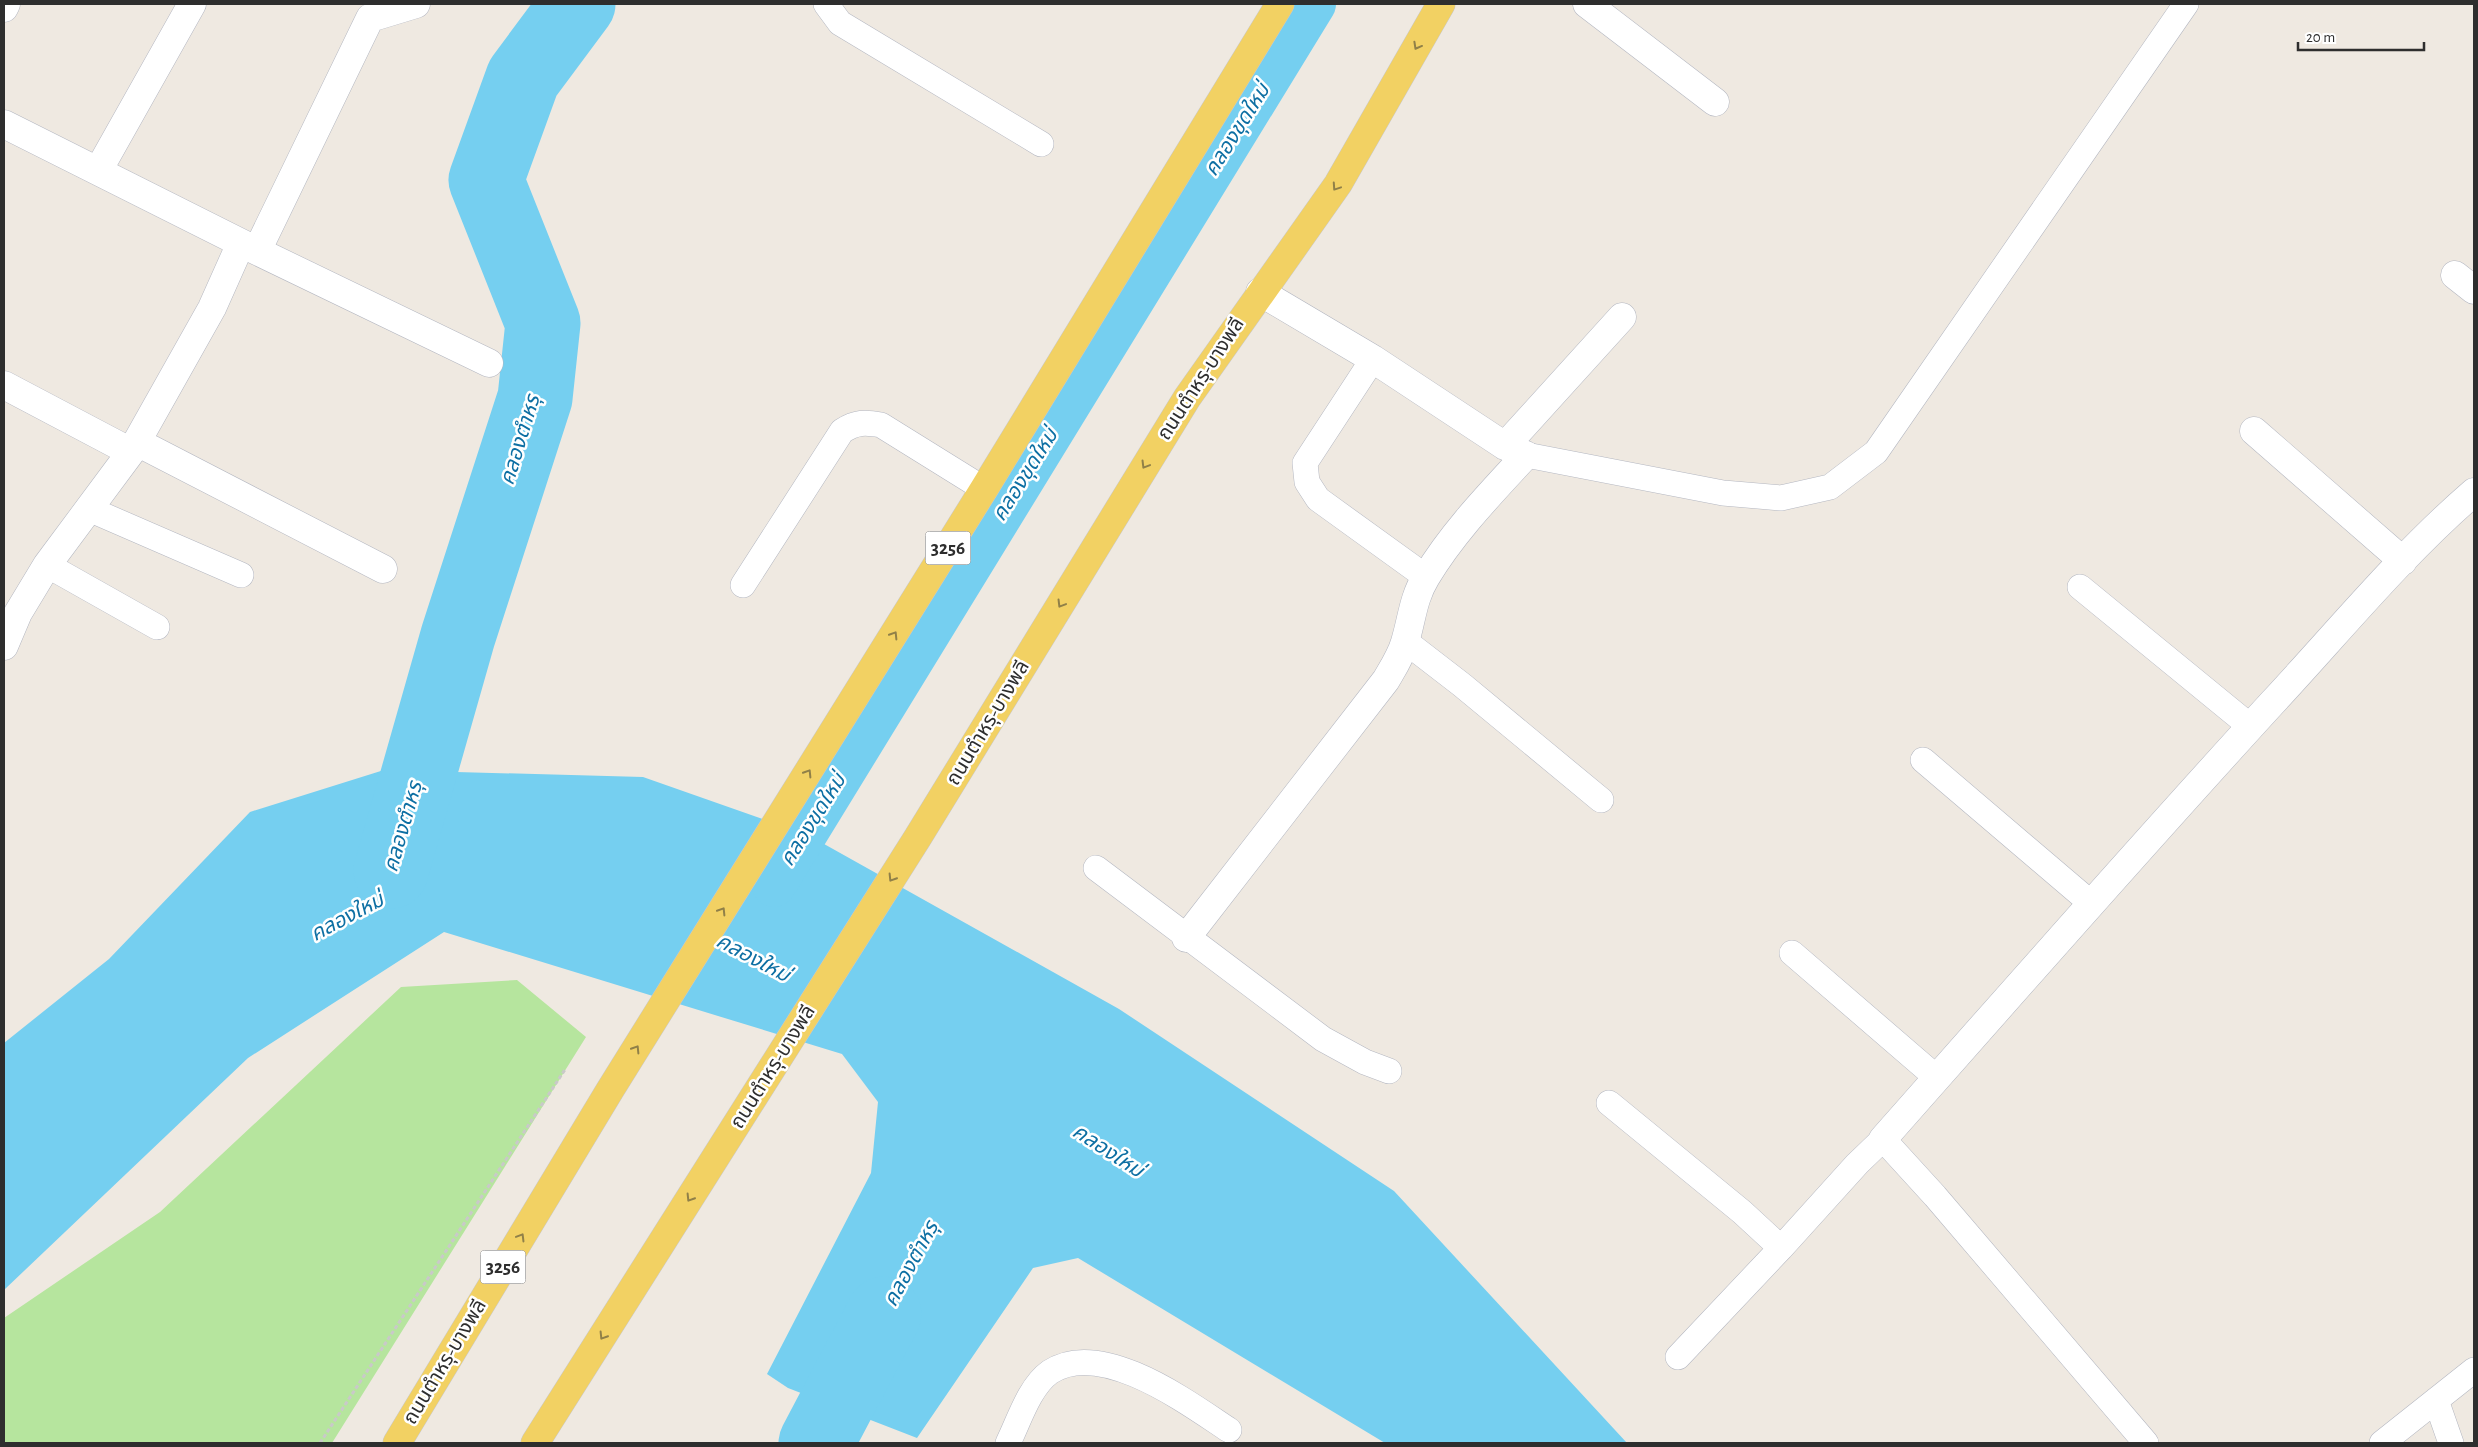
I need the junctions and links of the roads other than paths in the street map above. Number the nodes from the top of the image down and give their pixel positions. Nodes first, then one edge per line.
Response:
1 (6, 4) edge
2 (192, 4) edge
3 (416, 4) edge
4 (826, 4) edge
5 (1280, 4) edge
6 (1441, 4) edge
7 (1586, 4) edge
8 (2186, 4) edge
9 (4, 8) edge
10 (1716, 102) dead end
11 (4, 124) edge
12 (1041, 144) dead end
13 (98, 170) junction
14 (249, 247) junction
15 (1260, 292) junction
16 (1622, 317) dead end
17 (1373, 358) junction
18 (489, 363) dead end
19 (4, 385) edge
20 (2254, 431) dead end
21 (134, 447) junction
22 (1516, 451) junction
23 (984, 489) junction
24 (2474, 492) edge
25 (89, 510) junction
26 (2403, 561) junction
27 (47, 565) junction
28 (383, 569) dead end
29 (241, 575) dead end
30 (1426, 577) junction
31 (743, 585) dead end
32 (2080, 588) dead end
33 (157, 627) dead end
34 (1405, 641) junction
35 (4, 646) edge
36 (2251, 727) junction
37 (1923, 760) dead end
38 (1601, 800) dead end
39 (1096, 868) dead end
40 (2092, 904) junction
41 (1186, 938) junction
42 (1792, 953) dead end
43 (1388, 1071) dead end
44 (1937, 1078) junction
45 (1609, 1103) dead end
46 (1883, 1139) junction
47 (1781, 1248) junction
48 (1678, 1357) dead end
49 (2474, 1370) edge
50 (2436, 1400) junction
51 (1229, 1430) dead end
52 (396, 1443) edge
53 (535, 1443) edge
54 (1008, 1443) edge
55 (2146, 1443) edge
56 (2382, 1443) edge
57 (2451, 1443) edge

1 - 9 street
2 - 13 street
3 - 14 street
4 - 12 lane
5 - 23 main road, ถนนตำหรุ-บางพลี / 3256
6 -> 15 main road, ถนนตำหรุ-บางพลี
7 - 10 street
8 - 22 lane
11 - 13 street
13 - 14 street
14 - 18 street
14 - 21 street
15 - 17 street
15 -> 53 main road, ถนนตำหรุ-บางพลี
16 - 22 street
17 - 22 street
17 - 30 lane
19 - 21 street
20 - 26 street
21 - 25 street
21 - 28 street
22 - 30 street
23 - 31 lane
52 -> 23 main road, ถนนตำหรุ-บางพลี / 3256
24 - 26 street
25 - 27 street
25 - 29 lane
26 - 36 street
27 - 33 lane
27 - 35 street
30 - 34 street
32 - 36 lane
34 - 38 lane
34 - 41 street
36 - 40 street
37 - 40 lane
39 - 41 lane
40 - 44 street
41 - 43 lane
42 - 44 lane
44 - 46 street
45 - 47 lane
46 - 47 lane
46 - 55 lane
47 - 48 lane
49 - 50 lane
50 - 56 lane
50 - 57 lane
51 - 54 lane

